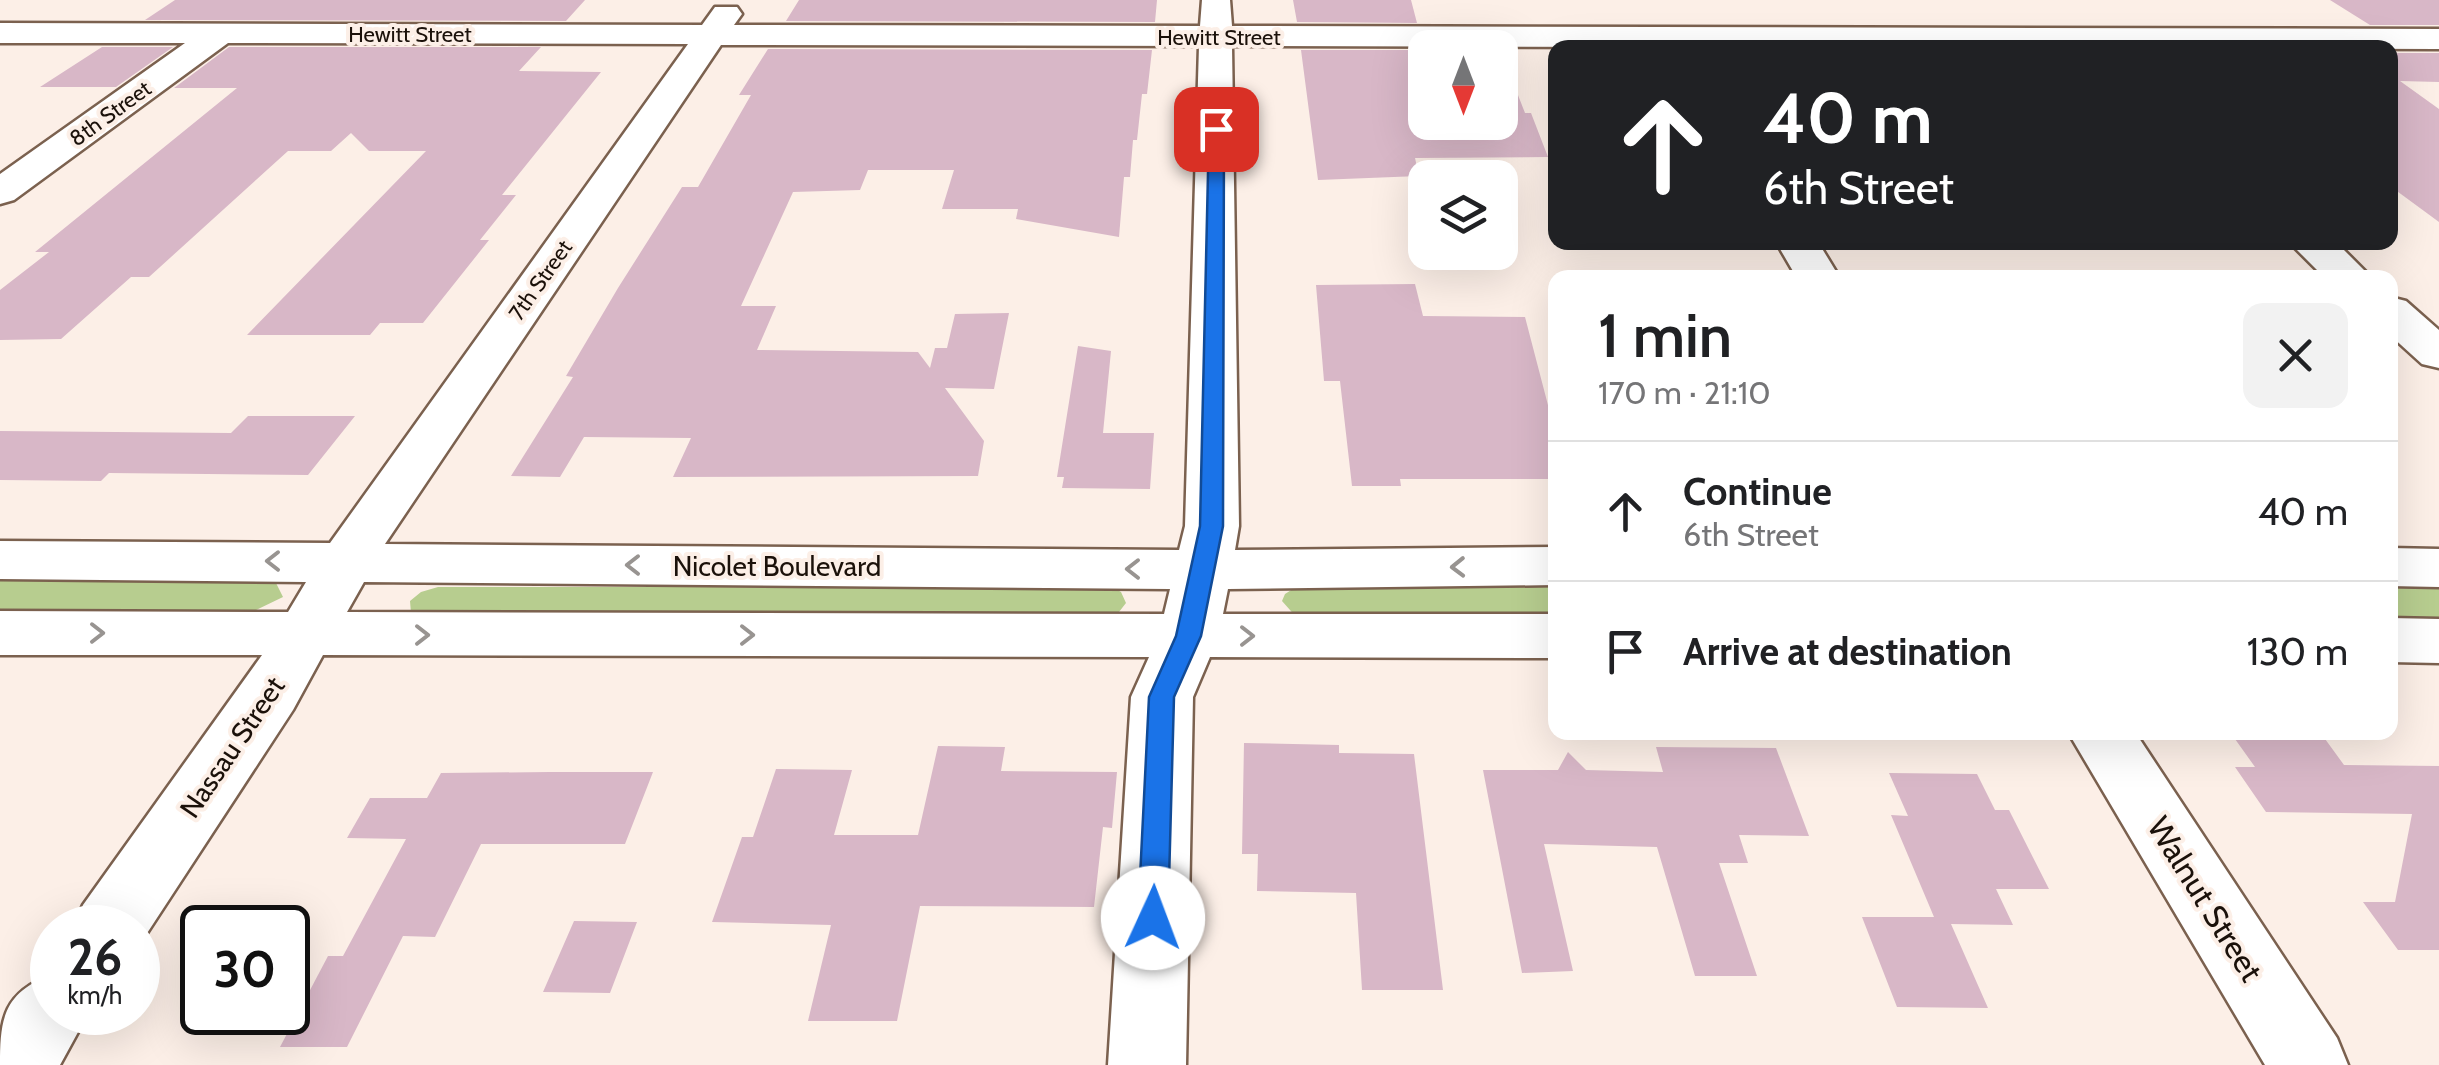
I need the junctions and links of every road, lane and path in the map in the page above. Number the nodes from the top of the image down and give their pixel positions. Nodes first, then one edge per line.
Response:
1 (737, 0) edge
2 (1648, 0) edge
3 (2039, 9) dead end
4 (1216, 19) edge
5 (0, 34) edge
6 (221, 34) junction
7 (711, 35) junction
8 (2439, 39) edge
9 (1618, 40) edge
10 (1673, 40) edge
11 (2076, 40) edge
12 (2349, 40) edge
13 (0, 192) edge
14 (2319, 250) edge
15 (2342, 270) edge
16 (2398, 318) edge
17 (2439, 354) edge
18 (0, 560) edge
19 (346, 561) junction
20 (1548, 566) edge
21 (2398, 567) edge
22 (2439, 568) edge
23 (1205, 570) junction
24 (0, 633) edge
25 (306, 634) junction
26 (1188, 636) junction
27 (1548, 636) edge
28 (2398, 640) edge
29 (2439, 640) edge
30 (2105, 740) edge
31 (126, 905) edge
32 (35, 1035) edge
33 (14, 1065) edge
34 (1147, 1065) edge
35 (2309, 1065) edge

1 - 7 street, 7th Street
2 - 10 street
3 - 11 street
4 - 7 street, Hewitt Street
4 - 9 street, Hewitt Street
4 - 23 street
5 - 6 street, Hewitt Street
6 - 7 street, Hewitt Street
6 - 13 street, 8th Street
7 - 19 street, 7th Street
8 - 12 street, Hewitt Street
14 - 15 street
16 - 17 street
19 -> 18 street, Nicolet Boulevard
23 -> 19 street, Nicolet Boulevard
19 - 25 street, Nassau Street
20 -> 23 street, Nicolet Boulevard
21 - 22 street
23 - 26 street
24 -> 25 street
25 -> 26 street
25 - 31 street, Nassau Street
26 -> 27 street
26 - 34 street
28 - 29 street
30 - 35 street, Walnut Street
32 - 33 street

